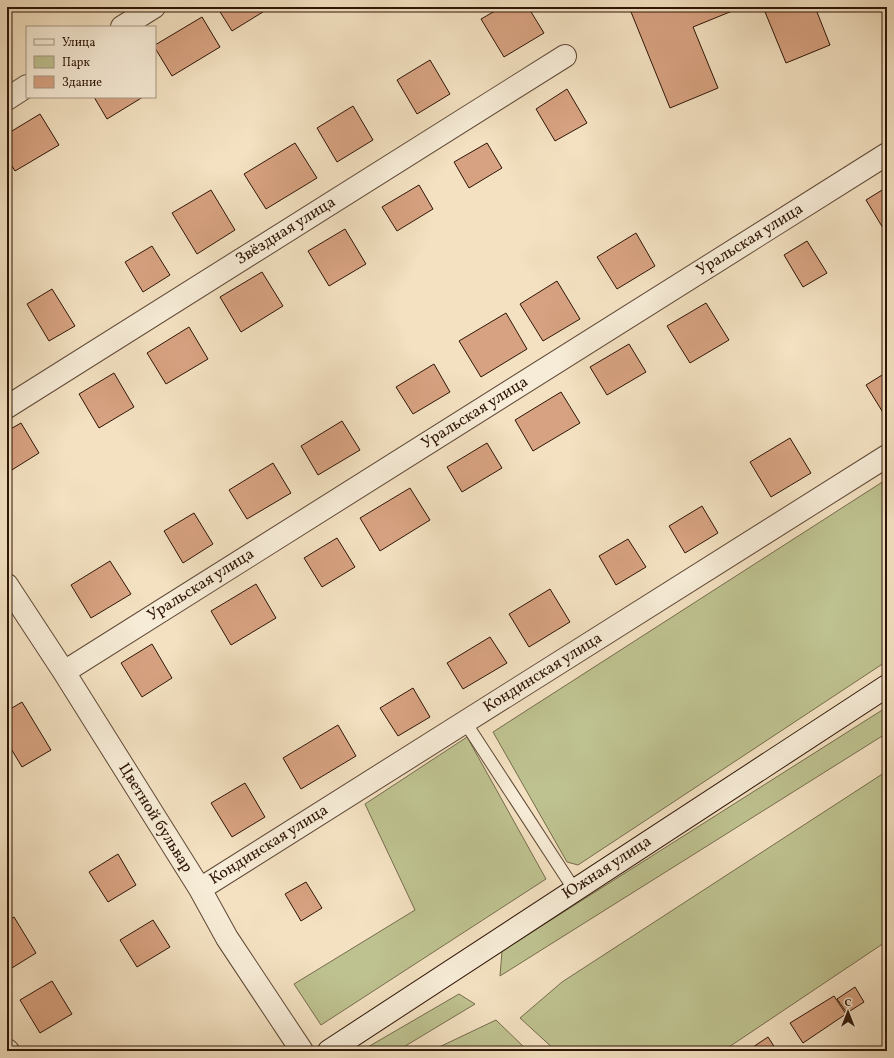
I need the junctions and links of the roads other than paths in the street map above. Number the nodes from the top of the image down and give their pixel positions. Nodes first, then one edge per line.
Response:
1 (154, 7) edge
2 (124, 26) edge
3 (565, 56) dead end
4 (26, 87) edge
5 (7, 99) edge
6 (887, 154) edge
7 (7, 407) edge
8 (887, 456) edge
9 (7, 585) edge
10 (64, 672) junction
11 (887, 686) edge
12 (465, 722) junction
13 (200, 888) junction
14 (574, 889) junction
15 (302, 1051) edge
16 (329, 1051) edge

1 - 2 street
3 - 7 street, Звёздная улица
4 - 5 street
6 - 10 street, Уральская улица
8 - 12 street, Кондинская улица
9 - 10 street, Цветной бульвар
10 - 13 street, Цветной бульвар
11 - 14 street, Южная улица
12 - 13 street, Кондинская улица
12 - 14 lane
13 - 15 street, Цветной бульвар
14 - 16 street, Южная улица

